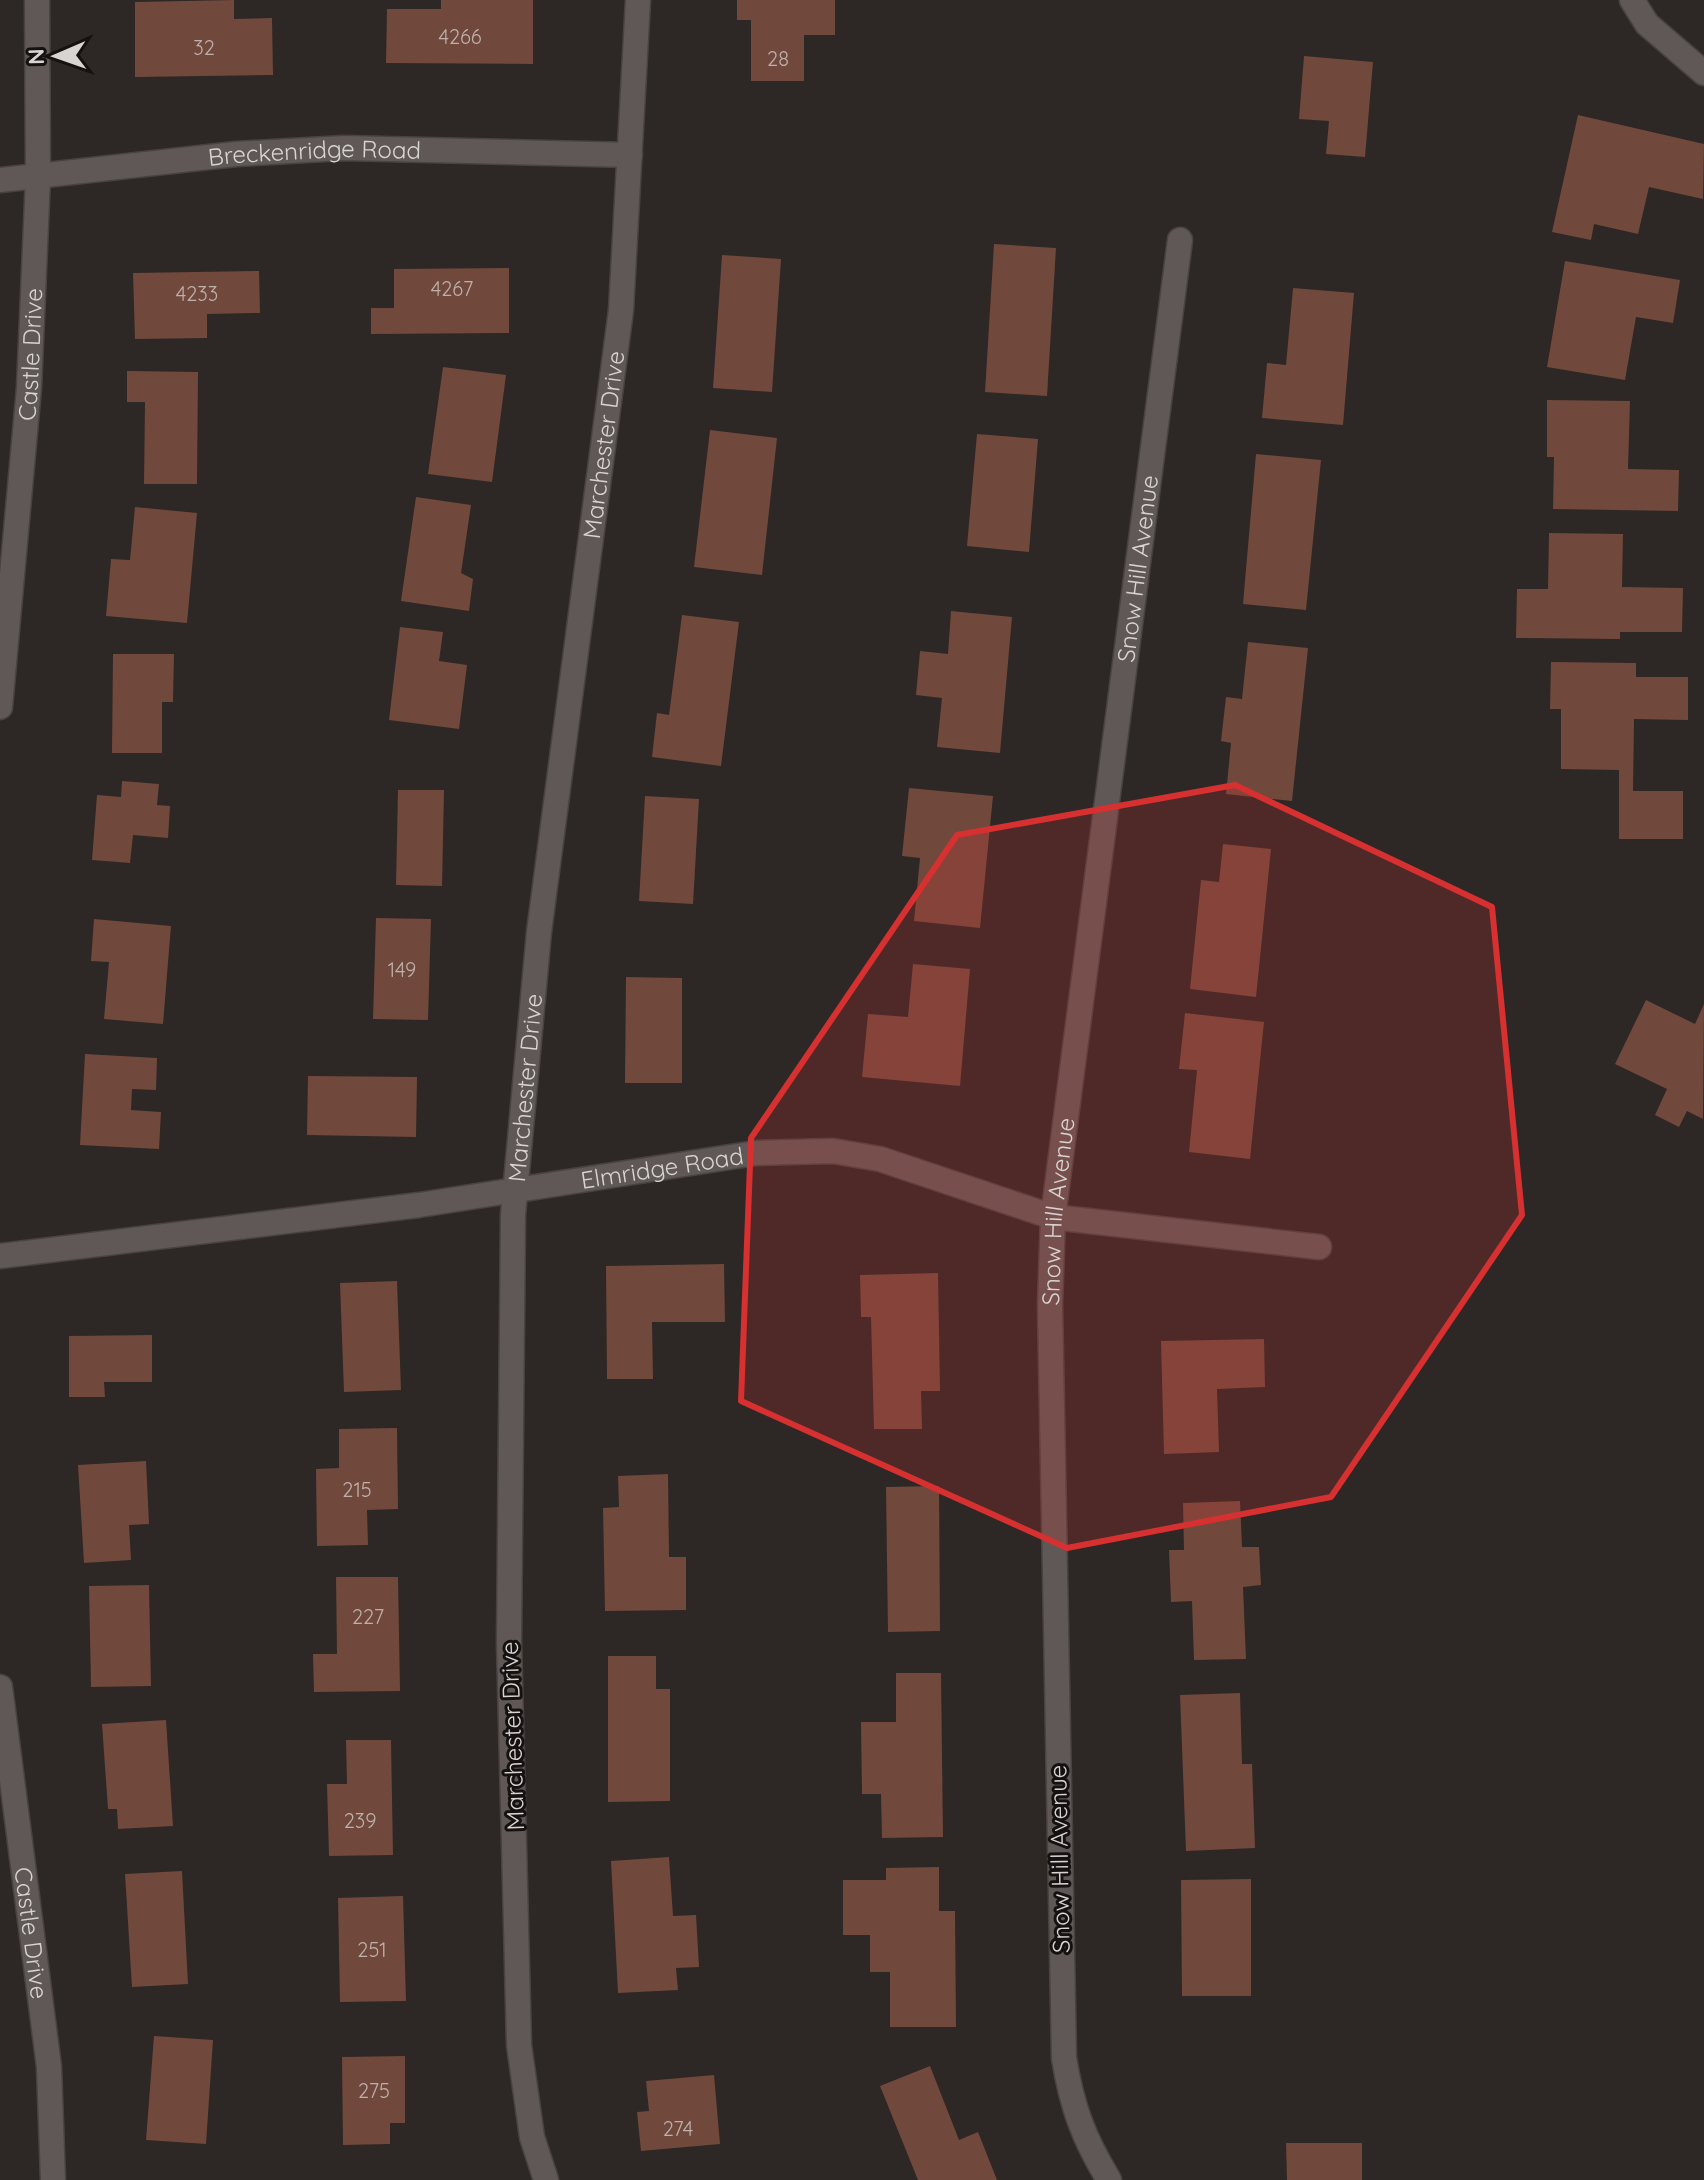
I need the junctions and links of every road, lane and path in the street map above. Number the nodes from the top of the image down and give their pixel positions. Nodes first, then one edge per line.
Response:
1 (37, 0) edge
2 (638, 0) edge
3 (1632, 0) edge
4 (1704, 73) edge
5 (630, 155) junction
6 (38, 177) junction
7 (0, 180) edge
8 (1180, 240) dead end
9 (0, 707) edge
10 (517, 1189) junction
11 (1053, 1217) junction
12 (1319, 1247) dead end
13 (0, 1256) edge
14 (0, 1687) edge
15 (53, 2180) edge
16 (546, 2180) edge
17 (1109, 2180) edge

1 - 6 street, Castle Drive
2 - 5 street, Marchester Drive
3 - 4 street
5 - 6 street, Breckenridge Road
5 - 10 street, Marchester Drive
6 - 7 street, Breckenridge Road
6 - 9 street, Castle Drive
8 - 11 street, Snow Hill Avenue
10 - 11 street, Elmridge Road
10 - 13 street, Elmridge Road
10 - 16 street, Marchester Drive
11 - 12 street, Elmridge Road
11 - 17 street, Snow Hill Avenue
14 - 15 street, Castle Drive

